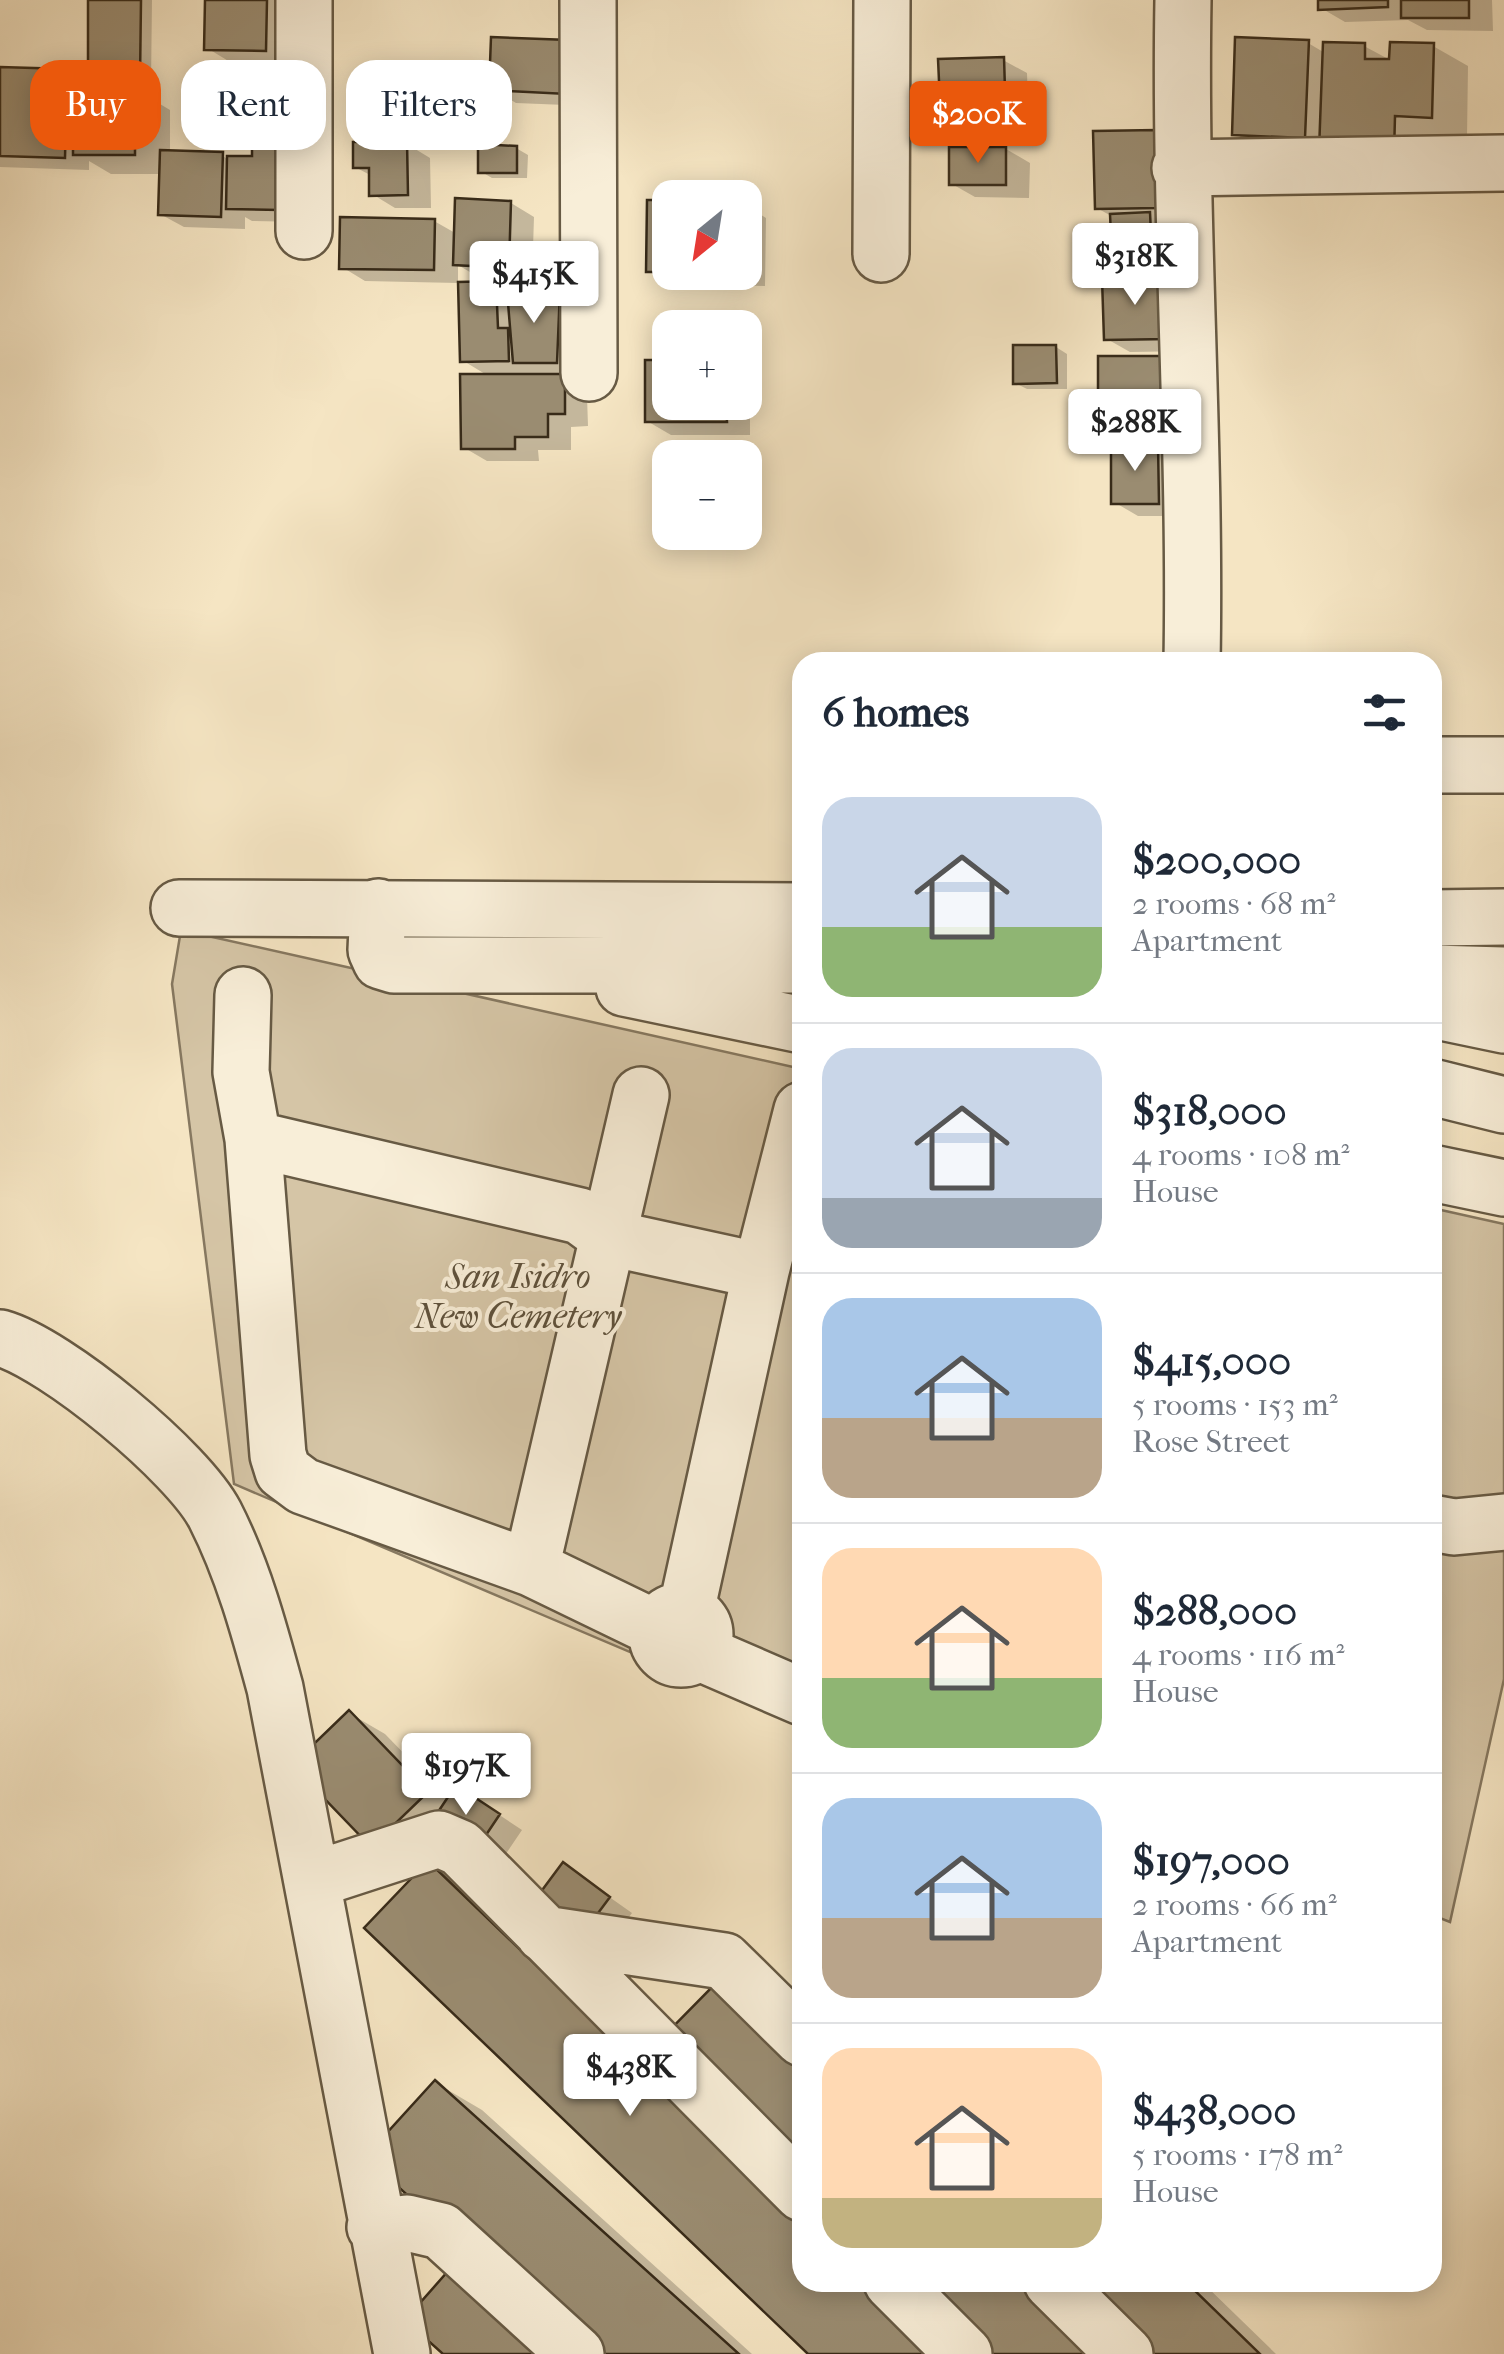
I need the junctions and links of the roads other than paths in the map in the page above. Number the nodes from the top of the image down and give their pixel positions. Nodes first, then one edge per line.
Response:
1 (304, 0) edge
2 (588, 0) edge
3 (882, 0) edge
4 (1183, 0) edge
5 (1504, 163) edge
6 (1180, 168) junction
7 (304, 231) dead end
8 (881, 254) dead end
9 (589, 373) dead end
10 (1192, 652) edge
11 (1442, 764) edge
12 (1504, 765) edge
13 (179, 908) dead end
14 (792, 912) edge
15 (1504, 917) edge
16 (1442, 918) edge
17 (589, 936) junction
18 (792, 964) edge
19 (1442, 973) edge
20 (1504, 974) edge
21 (243, 995) dead end
22 (1442, 1012) edge
23 (792, 1022) edge
24 (1504, 1025) edge
25 (1442, 1090) edge
26 (642, 1095) dead end
27 (1504, 1105) edge
28 (252, 1139) junction
29 (792, 1149) edge
30 (1442, 1175) edge
31 (1504, 1188) edge
32 (610, 1238) junction
33 (761, 1271) junction
34 (0, 1338) edge
35 (1504, 1522) edge
36 (1442, 1525) edge
37 (531, 1568) junction
38 (680, 1631) junction
39 (792, 1691) edge
40 (313, 1880) junction
41 (544, 1934) junction
42 (792, 2028) edge
43 (792, 2183) edge
44 (375, 2227) junction
45 (902, 2292) edge
46 (1062, 2292) edge
47 (402, 2354) edge
48 (576, 2354) edge
49 (964, 2354) edge
50 (1124, 2354) edge

1 - 7 street
2 - 9 street
3 - 8 street
4 - 6 street
5 - 6 street
6 - 10 street
11 - 12 street
13 - 17 street
14 - 17 street
15 - 16 street
17 - 18 street
17 - 23 street
19 - 20 street
21 - 28 street
22 - 24 street
25 - 27 street
26 - 32 street
28 - 32 street
28 - 37 street
29 - 33 street
30 - 31 street
32 - 33 street
32 - 37 street
33 - 38 street
34 - 40 street
35 - 36 street
37 - 38 street
38 - 39 street
40 - 41 street
40 - 44 street
41 - 42 street
41 - 43 street
44 - 47 street
44 - 48 street
45 - 49 street
46 - 50 street

